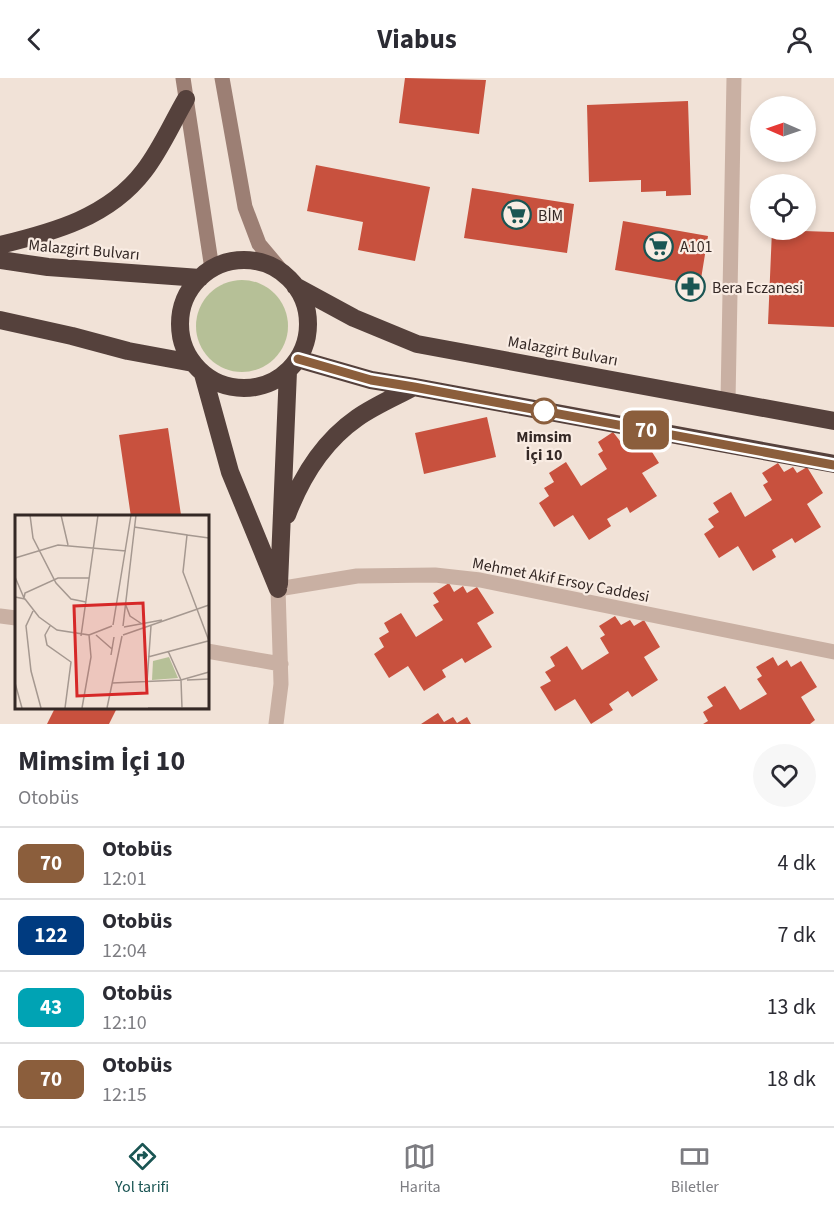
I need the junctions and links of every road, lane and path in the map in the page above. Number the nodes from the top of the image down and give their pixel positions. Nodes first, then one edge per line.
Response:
1 (183, 78) edge
2 (222, 78) edge
3 (734, 78) edge
4 (186, 99) junction
5 (0, 245) edge
6 (0, 260) edge
7 (206, 273) junction
8 (290, 281) junction
9 (0, 320) edge
10 (293, 365) junction
11 (198, 368) junction
12 (414, 387) junction
13 (728, 401) junction
14 (834, 421) edge
15 (834, 465) edge
16 (282, 528) junction
17 (278, 589) junction
18 (0, 615) edge
19 (15, 618) edge
20 (208, 651) edge
21 (834, 652) edge
22 (281, 664) junction
23 (276, 724) edge

1 - 4 street
2 - 8 street
3 - 13 street
4 - 5 highway
4 - 7 street
6 - 7 highway, Malazgirt Bulvarı
7 - 8 highway
7 - 11 highway
8 - 10 highway
8 - 13 highway, Malazgirt Bulvarı
9 - 11 highway
10 - 11 highway
10 - 12 highway
10 - 16 highway
11 - 17 highway
12 - 15 highway
12 - 16 highway
13 - 14 highway, Malazgirt Bulvarı
16 - 17 highway
17 - 21 street, Mehmet Akif Ersoy Caddesi
17 - 22 street
18 - 19 street
20 - 22 street
22 - 23 street

